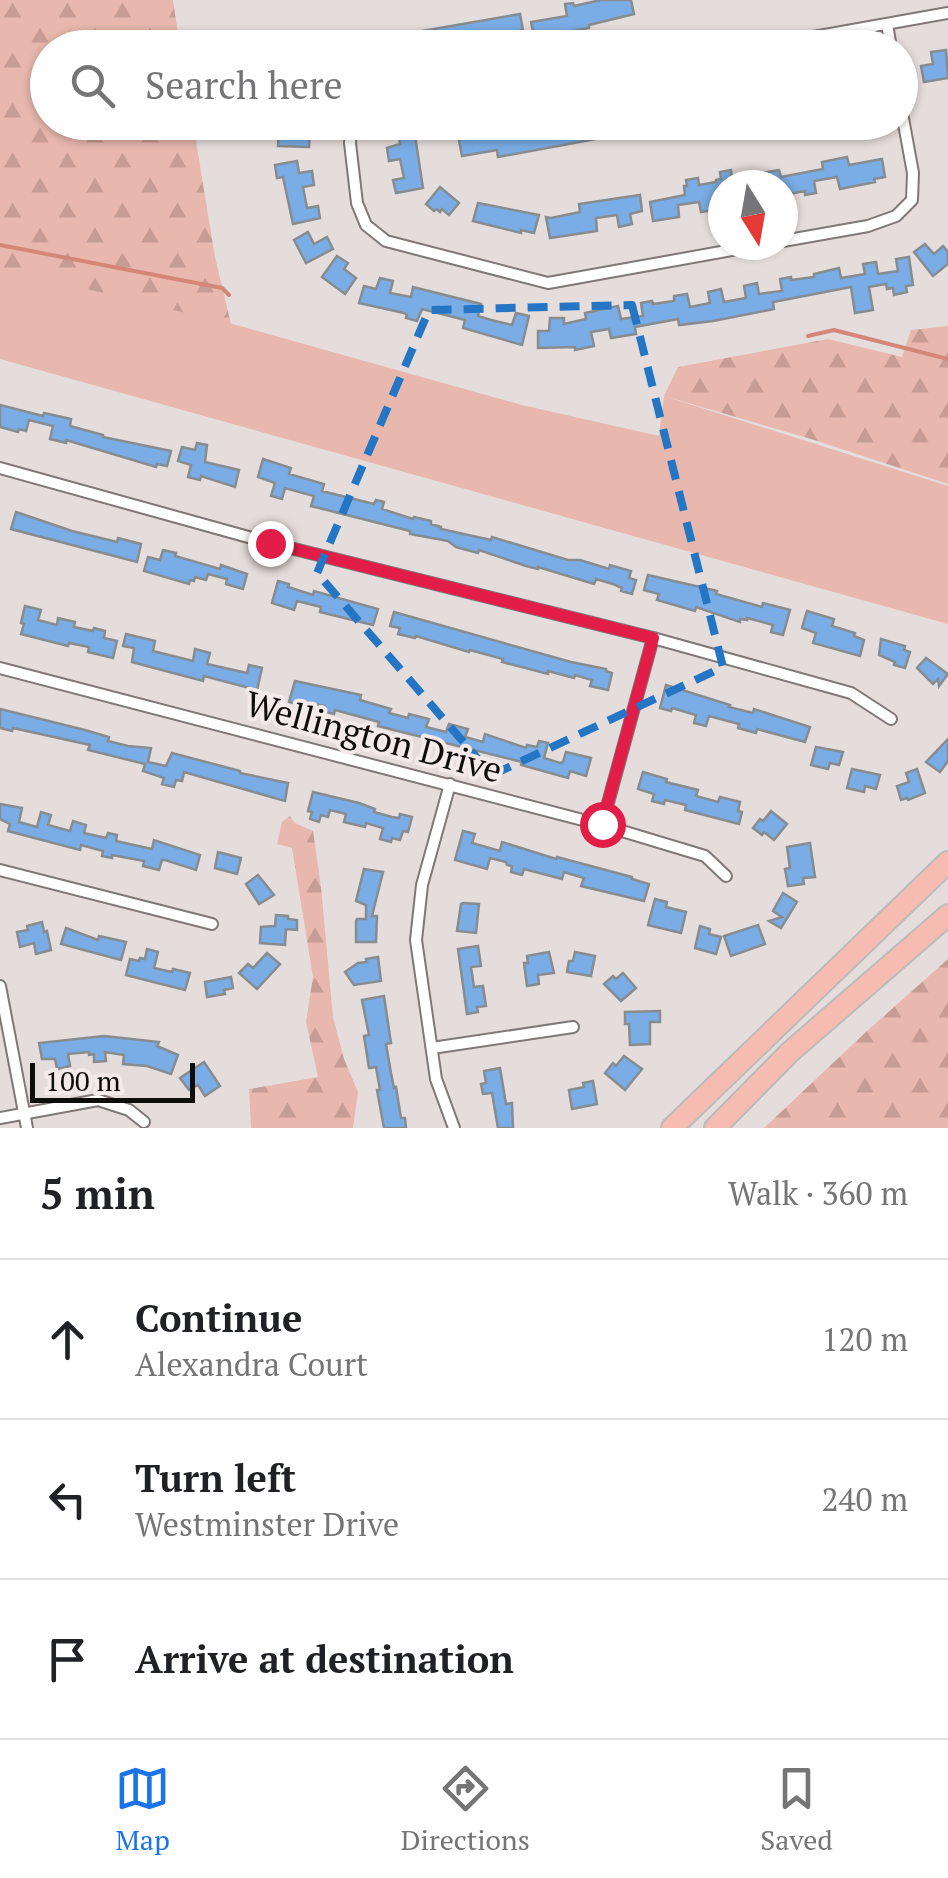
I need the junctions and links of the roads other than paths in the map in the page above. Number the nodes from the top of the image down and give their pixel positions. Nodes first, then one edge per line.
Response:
1 (948, 12) edge
2 (886, 24) junction
3 (852, 30) edge
4 (887, 30) edge
5 (350, 140) edge
6 (907, 140) edge
7 (798, 238) edge
8 (708, 255) edge
9 (0, 468) edge
10 (653, 638) junction
11 (0, 668) edge
12 (891, 719) dead end
13 (450, 784) junction
14 (602, 824) junction
15 (948, 862) edge
16 (0, 870) edge
17 (726, 876) dead end
18 (948, 915) edge
19 (212, 924) dead end
20 (0, 986) edge
21 (573, 1028) dead end
22 (432, 1048) junction
23 (25, 1114) junction
24 (0, 1118) edge
25 (144, 1122) dead end
26 (27, 1128) edge
27 (454, 1128) edge
28 (672, 1128) edge
29 (715, 1128) edge

1 - 2 street
2 - 3 street
2 - 4 street
5 - 8 street
6 - 7 street
9 - 10 street
10 - 12 street
10 - 14 street
11 - 13 street, Wellington Drive
13 - 14 street, Wellington Drive
13 - 22 street
14 - 17 street, Wellington Drive
15 - 28 highway
16 - 19 street
18 - 29 highway
20 - 23 street
21 - 22 street
22 - 27 street
23 - 24 street
23 - 25 street
23 - 26 street

